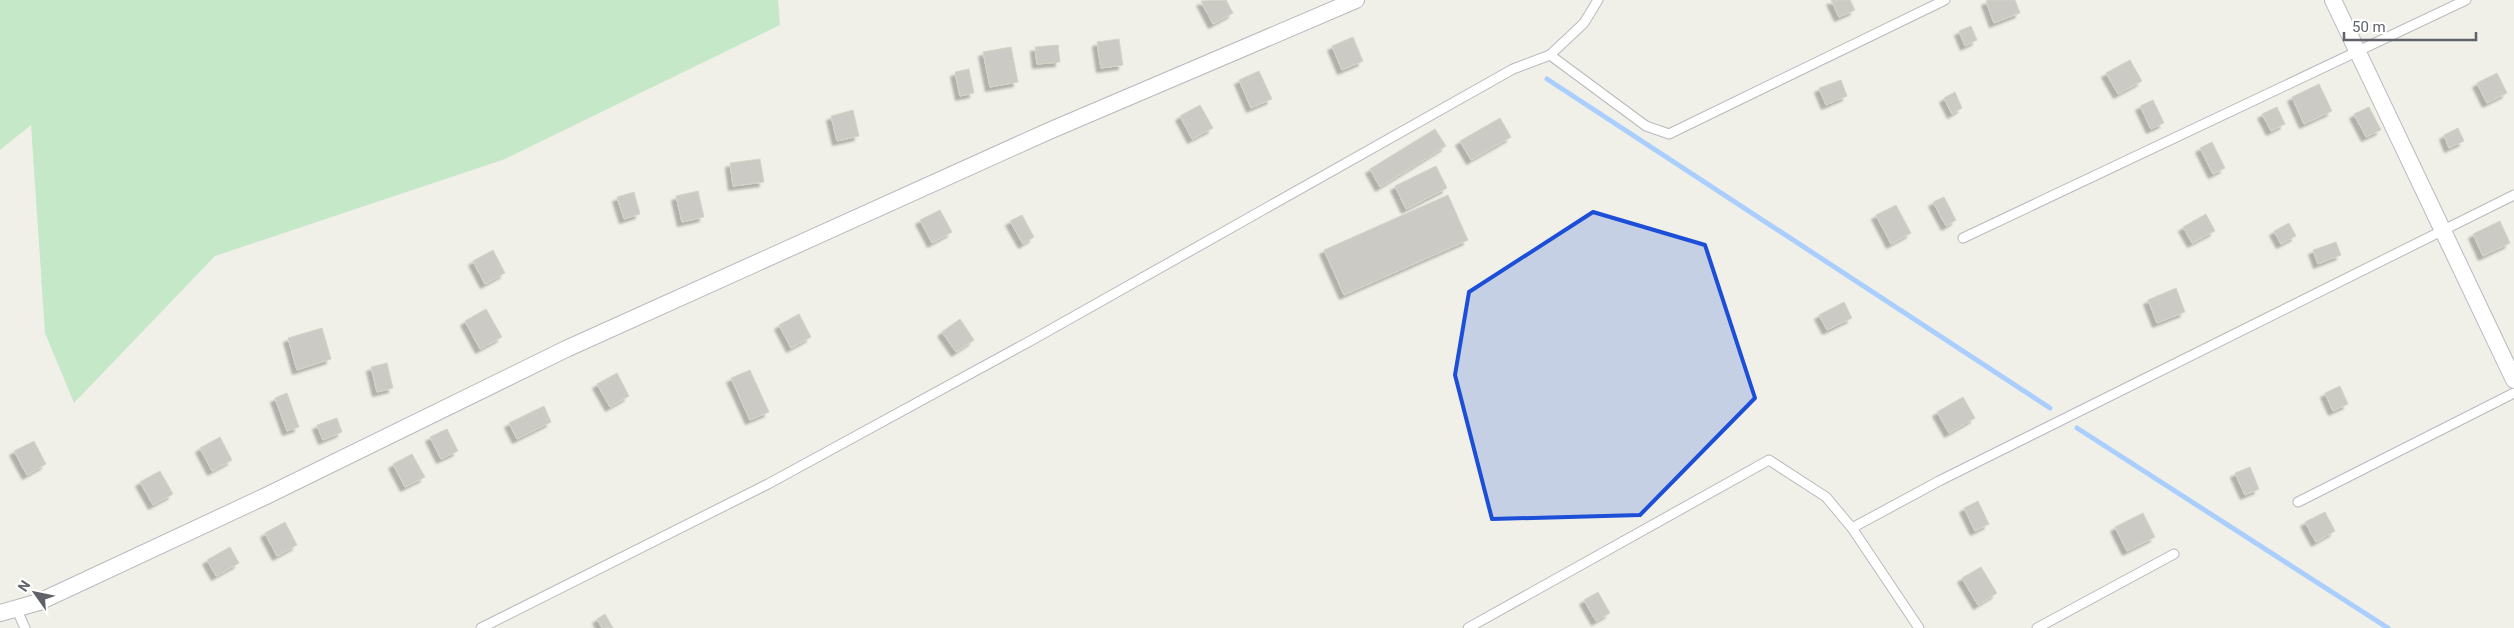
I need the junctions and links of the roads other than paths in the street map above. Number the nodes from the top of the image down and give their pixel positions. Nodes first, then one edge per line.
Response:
1 (1356, 0) edge
2 (1598, 0) edge
3 (1945, 0) edge
4 (2333, 0) edge
5 (2466, 0) edge
6 (2359, 52) junction
7 (1550, 55) junction
8 (2514, 195) edge
9 (2441, 230) junction
10 (1963, 238) dead end
11 (2514, 380) edge
12 (2514, 393) edge
13 (2298, 502) dead end
14 (1852, 528) junction
15 (2174, 554) dead end
16 (16, 608) junction
17 (0, 613) edge
18 (24, 628) edge
19 (481, 628) edge
20 (1468, 628) edge
21 (1919, 628) edge
22 (2037, 628) edge

1 - 16 street
2 - 7 lane
3 - 7 lane
4 - 6 street
5 - 6 lane
6 - 9 street
6 - 10 lane
7 - 19 lane
8 - 9 lane
9 - 11 street
9 - 14 lane
12 - 13 lane
14 - 20 lane
14 - 21 lane
15 - 22 lane
16 - 17 street
16 - 18 lane

